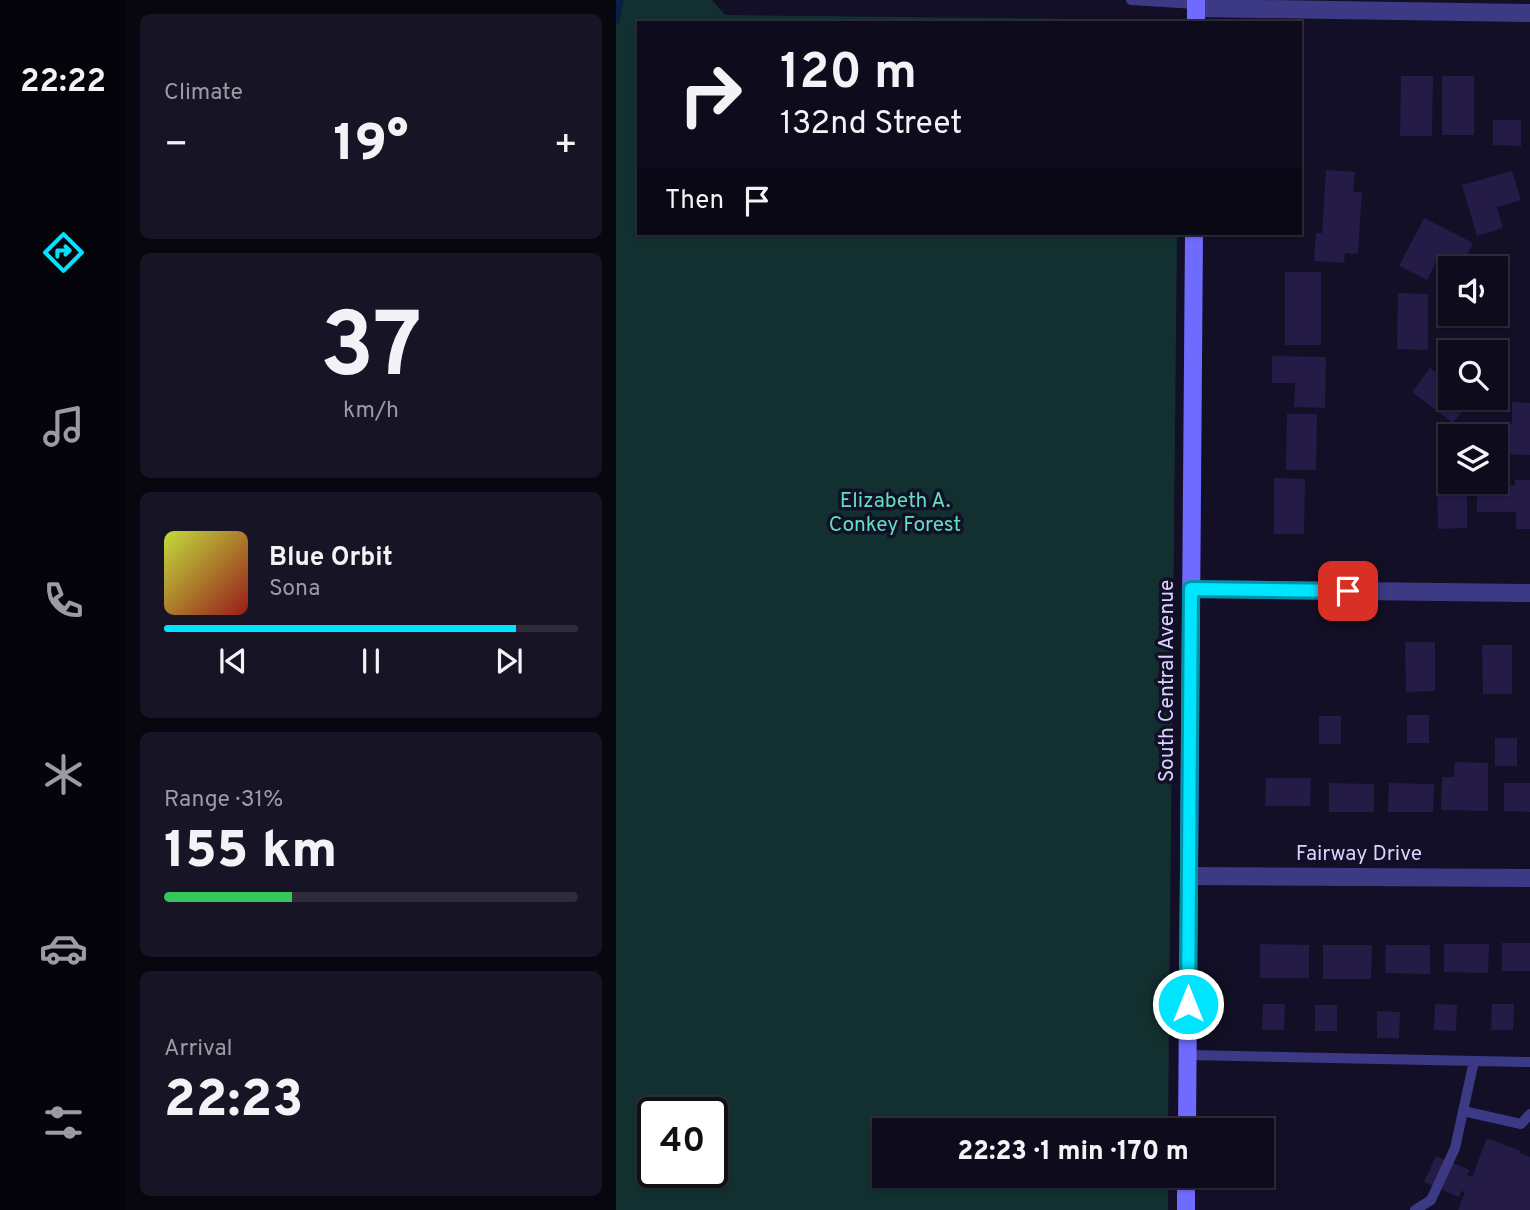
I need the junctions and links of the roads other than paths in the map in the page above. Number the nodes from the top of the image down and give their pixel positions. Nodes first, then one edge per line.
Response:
1 (1131, 0) edge
2 (1478, 6) edge
3 (1196, 9) edge
4 (1530, 13) edge
5 (1194, 235) edge
6 (1191, 589) junction
7 (1530, 593) edge
8 (1189, 876) junction
9 (1530, 878) edge
10 (1187, 1055) junction
11 (1474, 1061) junction
12 (1530, 1062) edge
13 (1463, 1111) junction
14 (1530, 1114) edge
15 (1186, 1118) edge
16 (1186, 1188) edge
17 (1186, 1210) edge
18 (1415, 1210) edge

1 - 3 lane
2 - 3 street
2 - 4 street
5 - 6 street, South Central Avenue
6 - 7 street
6 - 8 street, South Central Avenue
8 - 9 street, Fairway Drive
8 - 10 street, South Central Avenue
10 - 11 lane
10 - 15 street, South Central Avenue
11 - 12 lane
11 - 13 lane
13 - 14 lane
13 - 18 lane
16 - 17 street

